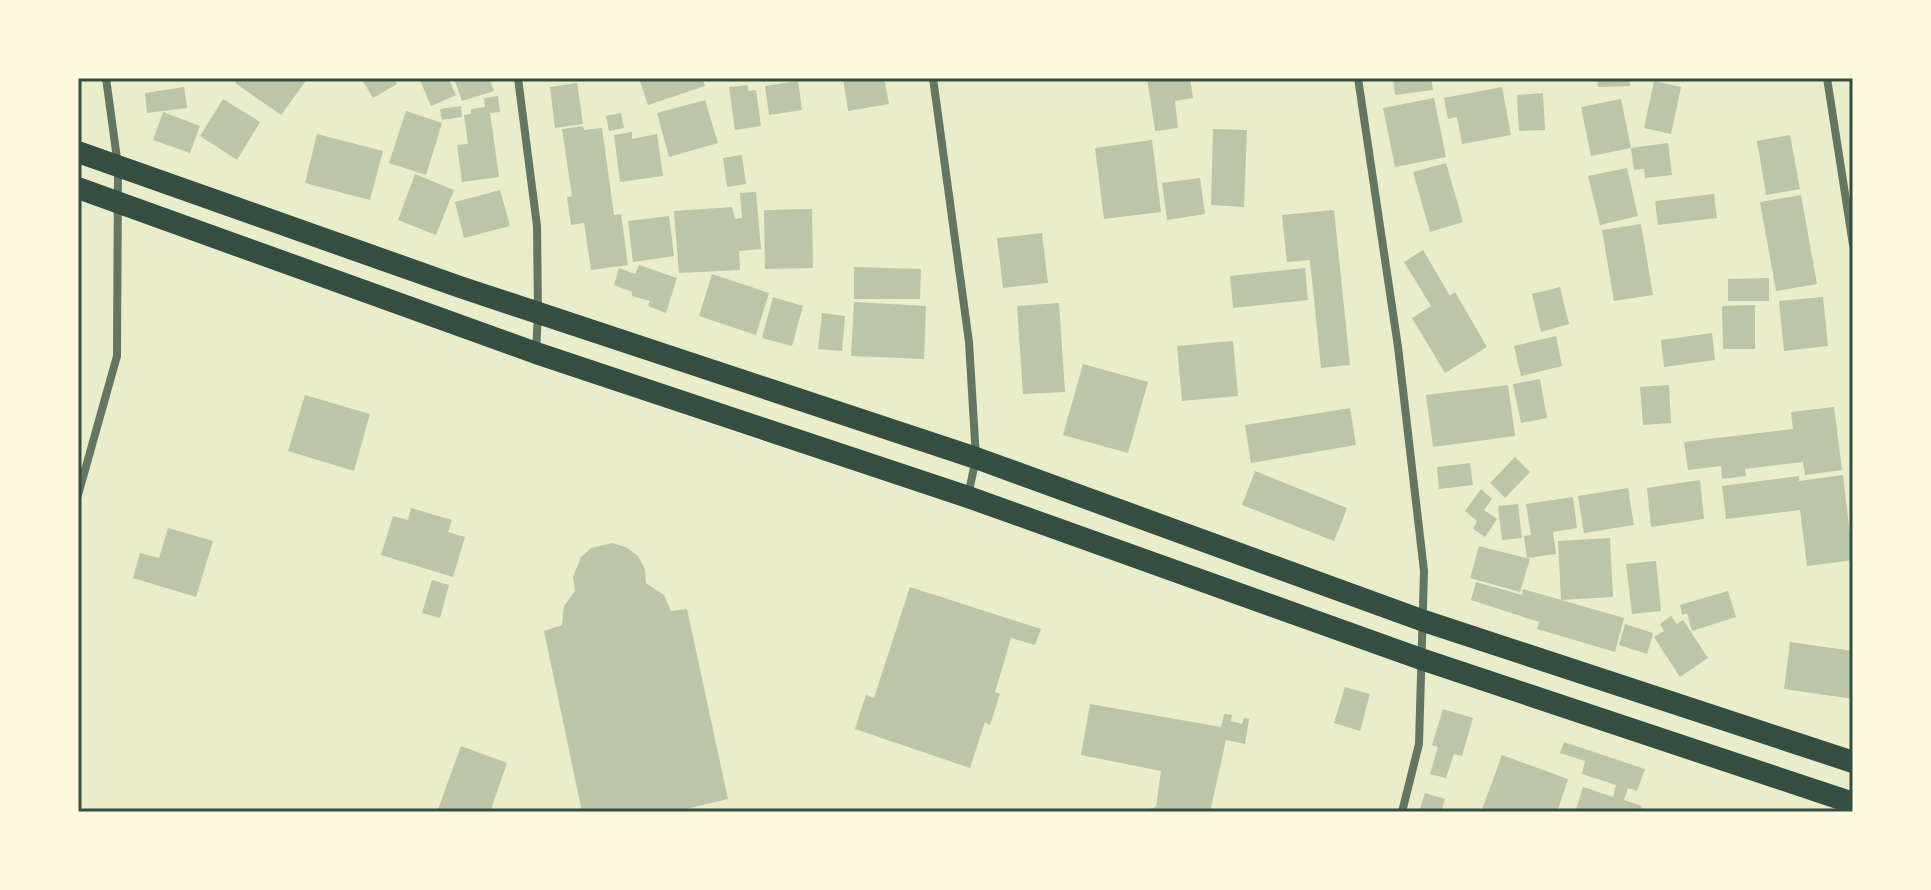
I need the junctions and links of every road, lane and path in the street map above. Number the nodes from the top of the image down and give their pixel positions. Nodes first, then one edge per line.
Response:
1 (106, 78) edge
2 (518, 78) edge
3 (933, 78) edge
4 (1358, 78) edge
5 (1827, 78) edge
6 (78, 152) edge
7 (118, 166) junction
8 (78, 188) edge
9 (119, 202) junction
10 (1853, 245) edge
11 (538, 314) junction
12 (536, 353) junction
13 (976, 458) junction
14 (78, 495) edge
15 (968, 497) junction
16 (1424, 621) junction
17 (1421, 659) junction
18 (1853, 762) edge
19 (1853, 803) edge
20 (1402, 812) edge

1 - 7 street
2 - 11 street
3 - 13 street
4 - 16 street
5 - 10 street
6 - 7 highway
7 - 9 street
7 - 11 highway
8 - 9 highway
9 - 12 highway
9 - 14 street
11 - 12 street
11 - 13 highway
12 - 15 highway
13 - 15 street
13 - 16 highway
15 - 17 highway
16 - 17 street
16 - 18 highway
17 - 19 highway
17 - 20 street

